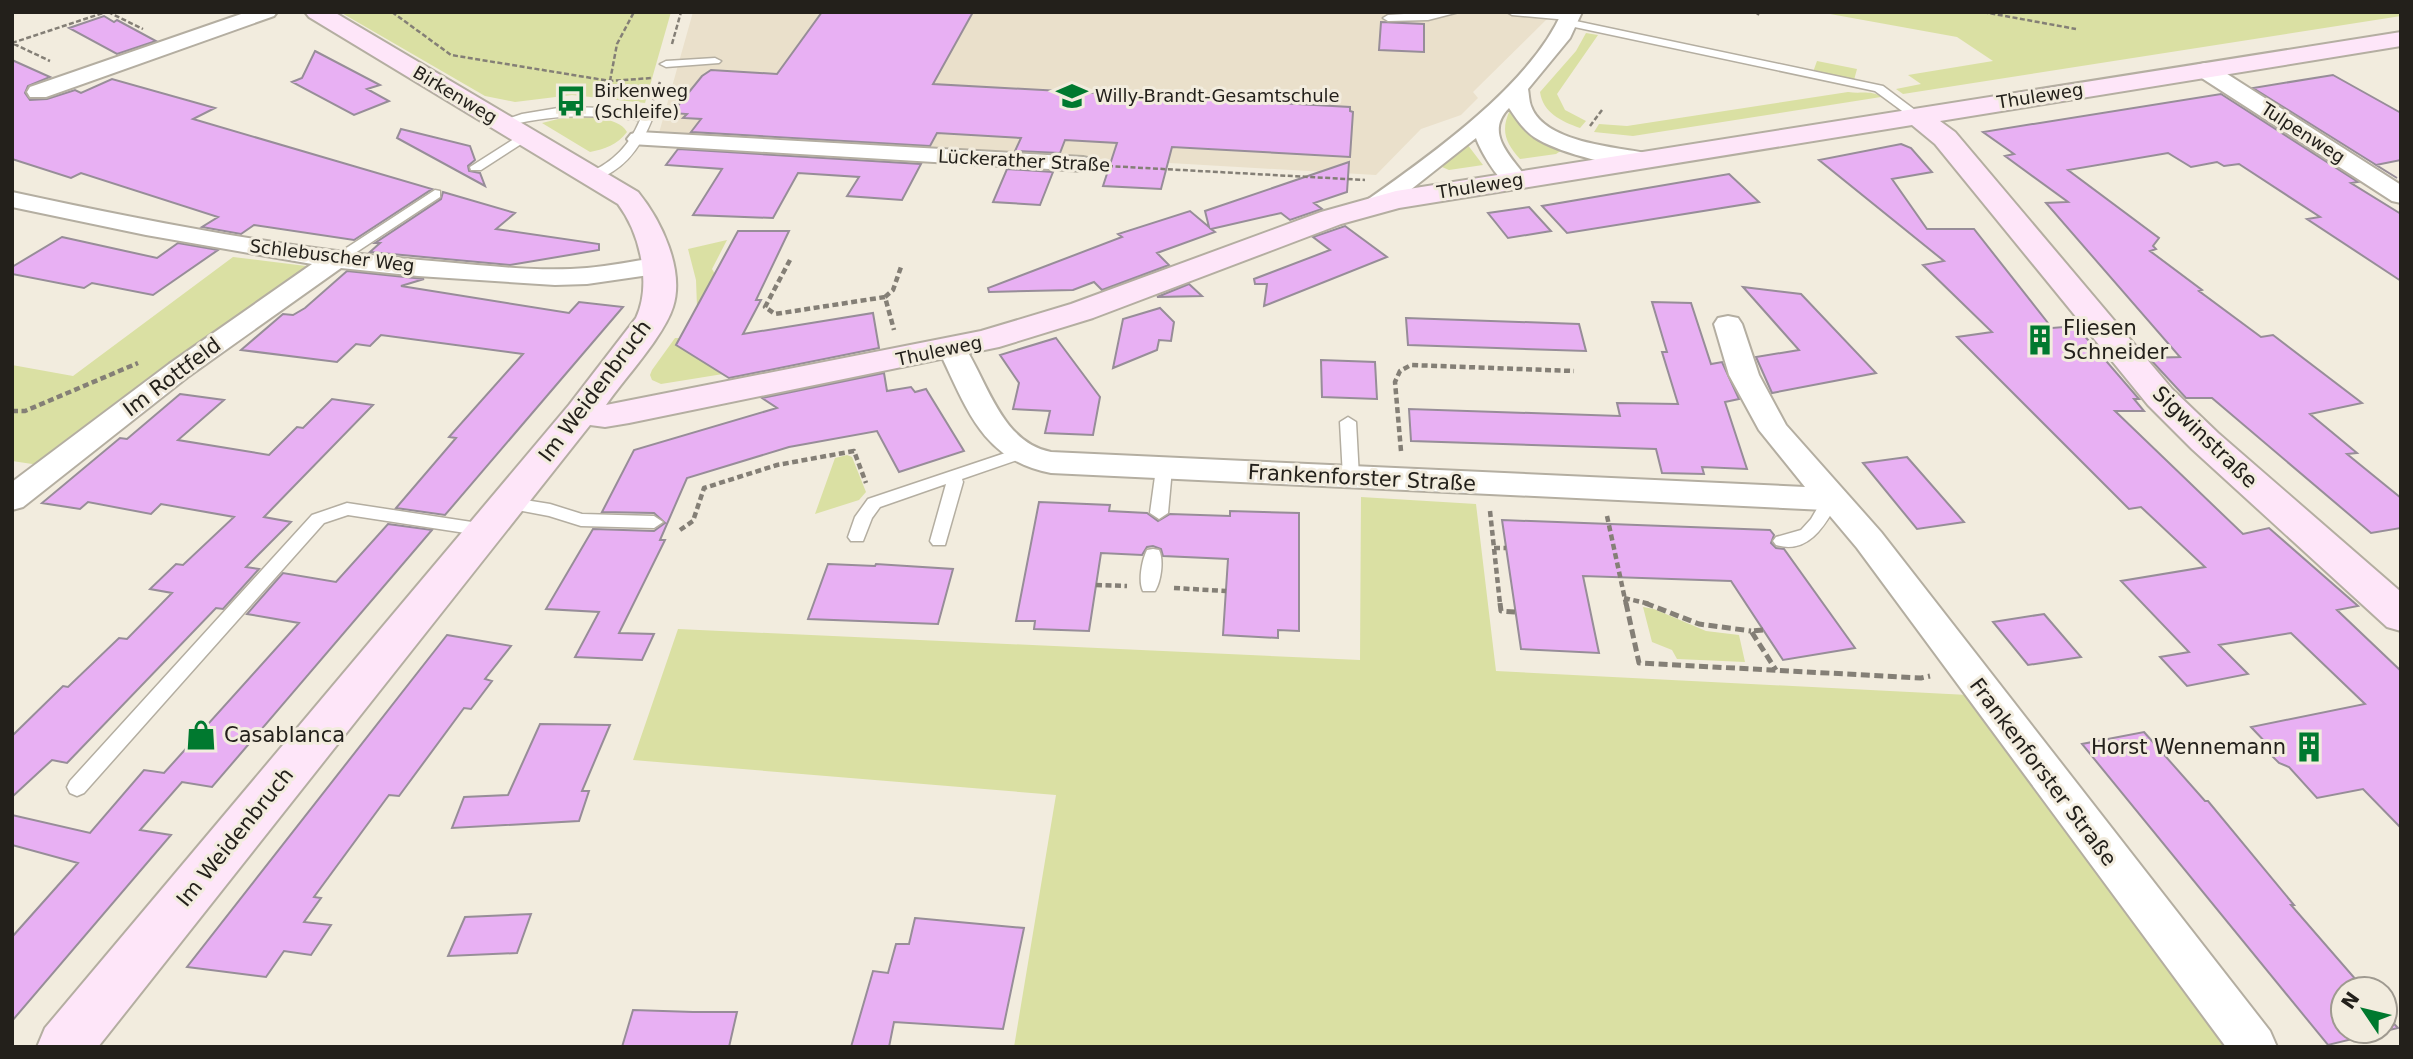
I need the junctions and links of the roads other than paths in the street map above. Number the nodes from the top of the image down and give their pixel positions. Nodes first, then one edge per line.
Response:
1 (267, 12) edge
2 (317, 12) edge
3 (1454, 12) edge
4 (1512, 12) edge
5 (1388, 18) dead end
6 (1571, 18) edge
7 (2401, 39) edge
8 (715, 61) dead end
9 (666, 64) dead end
10 (58, 65) road end
11 (2206, 70) junction
12 (82, 75) junction
13 (1517, 87) junction
14 (38, 92) dead end
15 (1493, 111) junction
16 (1917, 116) junction
17 (514, 130) junction
18 (639, 139) junction
19 (1648, 160) junction
20 (1083, 164) road end
21 (476, 167) dead end
22 (594, 176) junction
23 (1516, 180) junction
24 (435, 194) dead end
25 (2401, 196) edge
26 (12, 199) edge
27 (1376, 205) junction
28 (335, 260) junction
29 (656, 266) junction
30 (1728, 324) dead end
31 (952, 349) junction
32 (581, 413) junction
33 (1348, 422) dead end
34 (1020, 453) junction
35 (1164, 469) junction
36 (952, 477) junction
37 (1351, 477) junction
38 (12, 499) edge
39 (1831, 499) junction
40 (1159, 513) dead end
41 (496, 517) junction
42 (654, 522) dead end
43 (857, 537) dead end
44 (939, 541) dead end
45 (1782, 541) dead end
46 (1153, 555) dead end
47 (1149, 586) dead end
48 (2401, 616) edge
49 (77, 787) dead end
50 (64, 1047) edge
51 (2254, 1047) edge

1 - 12 street
2 - 17 street, Birkenweg
3 - 5 lane
4 - 6 lane
6 - 13 street
6 - 16 lane
7 - 11 street, Thuleweg
8 - 9 lane
10 - 12 street
11 - 16 street, Thuleweg
11 - 25 street, Tulpenweg
12 - 14 street
13 - 15 street
13 - 19 street
15 - 23 street
15 - 27 street
16 - 19 street, Thuleweg
16 - 48 street, Sigwinstraße
17 - 18 lane
17 - 21 lane
17 - 22 street, Birkenweg
18 - 20 street, Lückerather Straße
18 - 22 lane
19 - 23 street, Thuleweg
22 - 29 street, Im Weidenbruch
23 - 27 street, Thuleweg
24 - 28 lane
26 - 28 street, Schlebuscher Weg
27 - 31 street, Thuleweg
28 - 29 street, Schlebuscher Weg
28 - 38 street, Im Rottfeld
29 - 32 street, Im Weidenbruch
30 - 39 street, Frankenforster Straße
31 - 32 street, Thuleweg
31 - 34 street, Frankenforster Straße
32 - 41 street, Im Weidenbruch
33 - 37 lane
34 - 35 street, Frankenforster Straße
34 - 36 lane
35 - 37 street, Frankenforster Straße
35 - 40 lane
36 - 43 lane
36 - 44 lane
37 - 39 street, Frankenforster Straße
39 - 45 lane
39 - 51 street, Frankenforster Straße
41 - 42 lane
41 - 49 lane
41 - 50 street, Im Weidenbruch
46 - 47 lane

